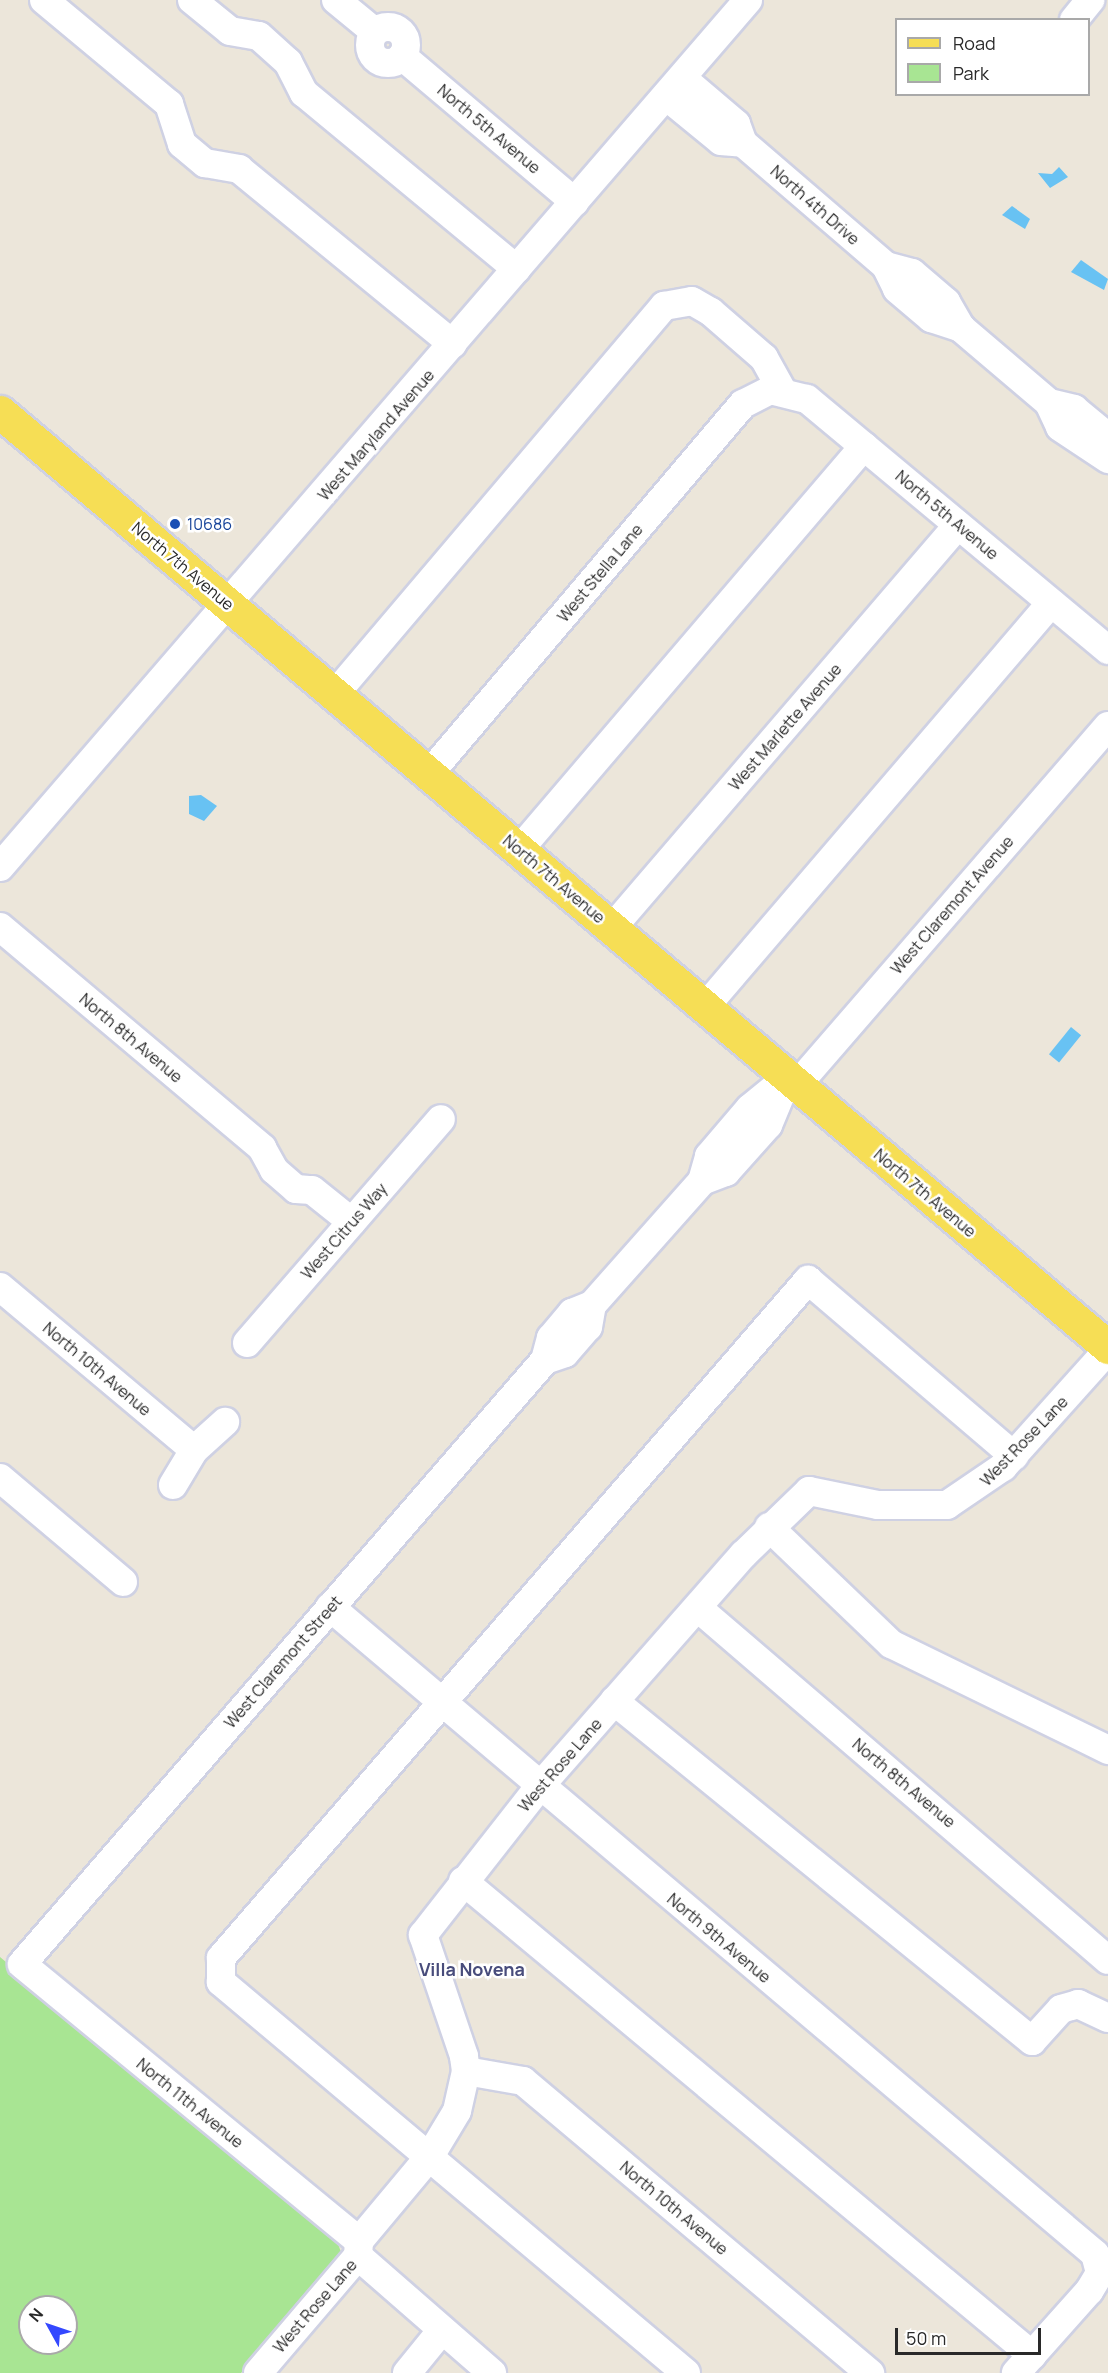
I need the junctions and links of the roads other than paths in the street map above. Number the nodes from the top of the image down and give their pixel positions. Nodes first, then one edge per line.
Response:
1 (44, 0) edge
2 (192, 0) edge
3 (336, 0) edge
4 (748, 0) edge
5 (1090, 0) edge
6 (1076, 18) edge
7 (674, 87) junction
8 (575, 202) junction
9 (517, 269) junction
10 (453, 344) junction
11 (781, 389) junction
12 (1049, 403) junction
13 (0, 412) edge
14 (1108, 437) edge
15 (864, 446) junction
16 (1108, 459) edge
17 (958, 525) junction
18 (1051, 603) junction
19 (230, 605) junction
20 (1108, 650) edge
21 (334, 693) junction
22 (1108, 726) edge
23 (429, 774) junction
24 (519, 850) junction
25 (0, 867) edge
26 (0, 927) edge
27 (612, 928) junction
28 (705, 1007) junction
29 (793, 1081) junction
30 (441, 1119) dead end
31 (352, 1222) junction
32 (0, 1287) edge
33 (247, 1343) dead end
34 (1108, 1349) edge
35 (225, 1422) dead end
36 (194, 1450) junction
37 (1014, 1456) junction
38 (0, 1478) edge
39 (173, 1485) dead end
40 (769, 1527) junction
41 (123, 1582) dead end
42 (330, 1607) junction
43 (698, 1608) junction
44 (440, 1701) junction
45 (614, 1701) junction
46 (1108, 1750) edge
47 (540, 1786) junction
48 (463, 1881) junction
49 (1108, 1960) edge
50 (22, 1964) joint
51 (1108, 2018) edge
52 (466, 2071) junction
53 (430, 2156) junction
54 (359, 2248) junction
55 (442, 2330) junction
56 (1024, 2364) edge
57 (258, 2373) edge
58 (407, 2373) edge
59 (492, 2373) edge
60 (686, 2373) edge
61 (870, 2373) edge

1 - 10 street
2 - 9 street
3 - 8 street, North 5th Avenue
4 - 7 street, West Maryland Avenue
5 - 6 street
7 - 8 street, West Maryland Avenue
7 - 12 street, North 4th Drive
8 - 9 street, West Maryland Avenue
9 - 10 street, West Maryland Avenue
10 - 19 street, West Maryland Avenue
11 - 15 street, North 5th Avenue
11 - 21 street
11 - 23 street, West Stella Lane
12 - 14 street, North 4th Drive
12 - 16 street, North 4th Drive
13 - 19 main road, North 7th Avenue
15 - 17 street, North 5th Avenue
15 - 24 street
17 - 18 street, North 5th Avenue
17 - 27 street, West Marlette Avenue
18 - 20 street, North 5th Avenue
18 - 28 street
19 - 21 main road, North 7th Avenue
19 - 25 street, West Maryland Avenue
21 - 23 main road, North 7th Avenue
22 - 29 street, West Claremont Avenue
23 - 24 main road, North 7th Avenue
24 - 27 main road, North 7th Avenue
26 - 31 street, North 8th Avenue
27 - 28 main road, North 7th Avenue
28 - 29 main road, North 7th Avenue
29 - 34 main road, North 7th Avenue
29 - 42 street, West Claremont Street
30 - 31 street, West Citrus Way
31 - 33 street, West Citrus Way
32 - 36 street, North 10th Avenue
34 - 37 street, West Rose Lane
35 - 36 street
36 - 39 street
37 - 40 street, West Rose Lane
37 - 44 street
38 - 41 street
40 - 43 street, West Rose Lane
40 - 46 street
42 - 44 street, North 9th Avenue
42 - 50 street, West Claremont Street
43 - 45 street, West Rose Lane
43 - 49 street, North 8th Avenue
44 - 47 street, North 9th Avenue
44 - 53 street
45 - 47 street, West Rose Lane
45 - 51 street
47 - 48 street, West Rose Lane
47 - 56 street, North 9th Avenue
48 - 52 street, West Rose Lane
48 - 56 street
50 - 54 street, North 11th Avenue
52 - 53 street, West Rose Lane
52 - 61 street, North 10th Avenue
53 - 54 street, West Rose Lane
53 - 60 street
54 - 55 street, North 11th Avenue
54 - 57 street, West Rose Lane
55 - 58 street
55 - 59 street, North 11th Avenue

